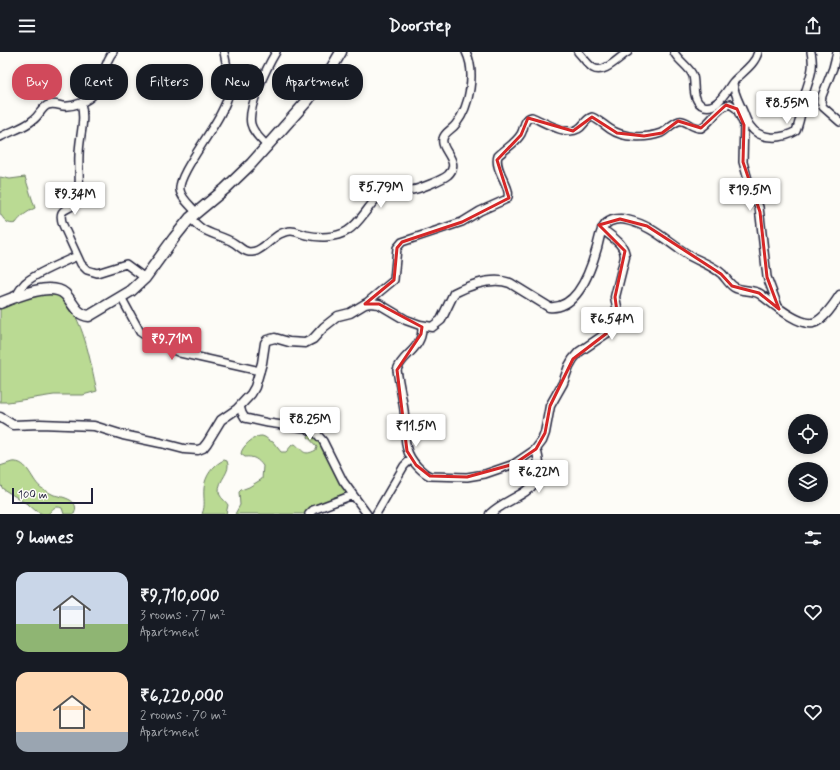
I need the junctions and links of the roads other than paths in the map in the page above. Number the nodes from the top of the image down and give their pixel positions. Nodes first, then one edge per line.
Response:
1 (113, 52) edge
2 (224, 52) edge
3 (276, 52) edge
4 (341, 52) edge
5 (466, 52) edge
6 (578, 52) edge
7 (628, 52) edge
8 (674, 52) edge
9 (758, 52) edge
10 (811, 52) edge
11 (837, 52) edge
12 (733, 82) junction
13 (721, 98) junction
14 (737, 100) junction
15 (81, 102) junction
16 (743, 110) junction
17 (840, 122) edge
18 (744, 125) junction
19 (0, 136) edge
20 (268, 147) junction
21 (193, 215) junction
22 (602, 229) junction
23 (77, 256) junction
24 (145, 278) junction
25 (840, 295) edge
26 (16, 296) junction
27 (121, 297) junction
28 (0, 303) edge
29 (365, 304) junction
30 (779, 309) junction
31 (422, 326) junction
32 (260, 371) junction
33 (240, 406) junction
34 (0, 417) edge
35 (536, 449) junction
36 (411, 459) junction
37 (353, 495) junction
38 (309, 514) edge
39 (367, 514) edge
40 (376, 514) edge
41 (490, 514) edge

1 - 15 street
2 - 21 street
3 - 20 street
4 - 20 highway
5 - 21 street
6 - 7 street
8 - 13 street
9 - 12 street
10 - 16 street
11 - 17 street
12 - 13 street
12 - 14 street
13 - 14 street
14 - 16 street
15 - 19 street
15 - 23 street
16 - 18 street
18 - 29 street
18 - 30 street
20 - 21 highway
21 - 24 highway
22 - 30 main road
22 - 31 main road
22 - 35 main road
23 - 24 street
23 - 26 street
24 - 27 highway
25 - 30 main road
26 - 27 highway
26 - 28 highway
27 - 32 street
29 - 31 main road
29 - 32 main road
31 - 36 street
32 - 33 main road
33 - 34 main road
33 - 37 street
35 - 36 street
35 - 41 main road
36 - 40 street
37 - 38 street
37 - 39 street

